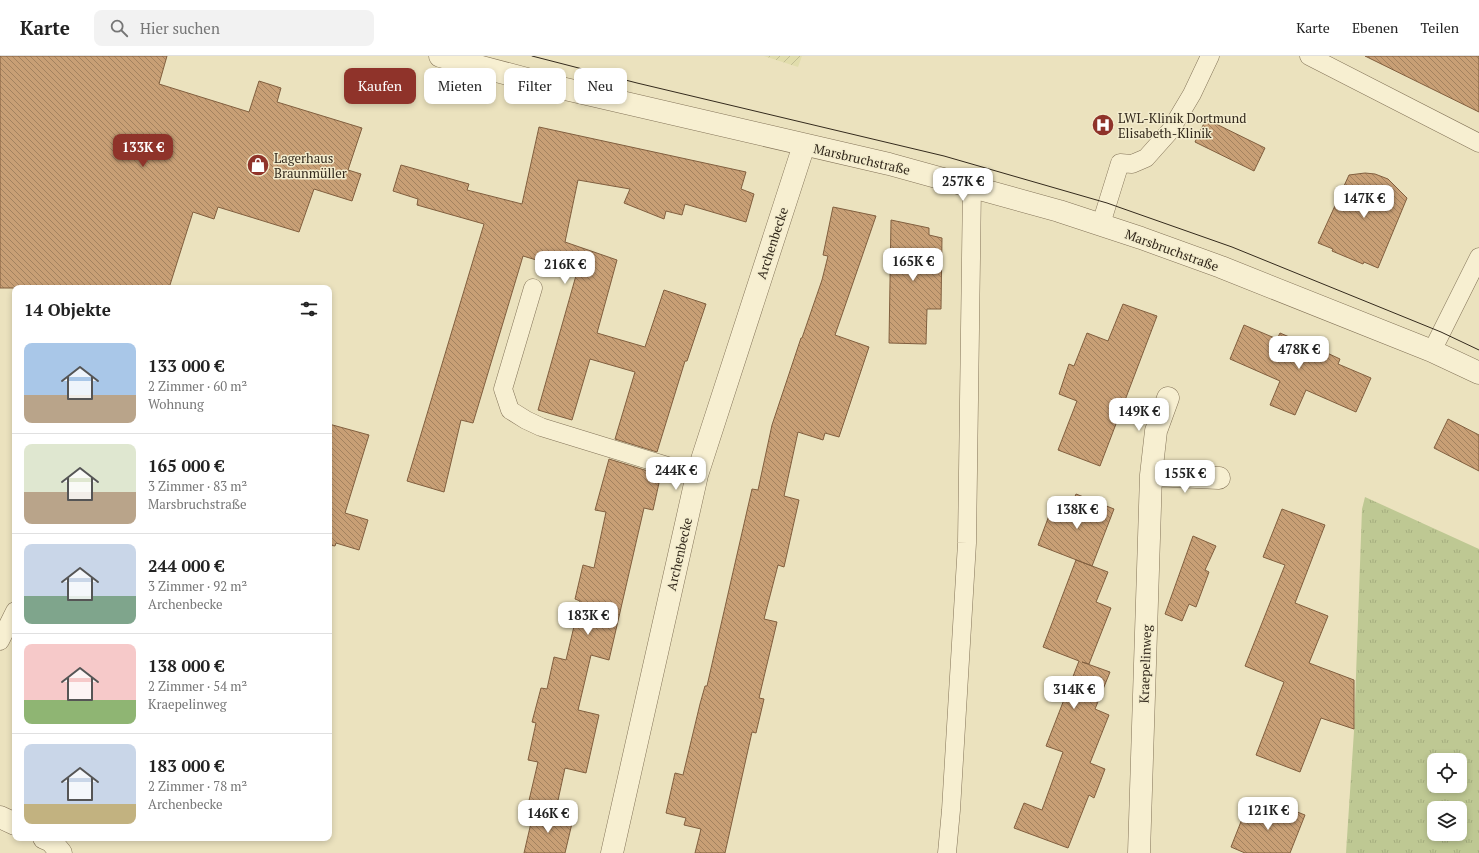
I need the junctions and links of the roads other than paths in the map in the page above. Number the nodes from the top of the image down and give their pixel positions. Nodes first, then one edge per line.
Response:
1 (440, 56) edge
2 (1210, 56) edge
3 (1309, 56) edge
4 (1479, 143) edge
5 (804, 145) junction
6 (972, 187) junction
7 (1101, 224) junction
8 (1479, 257) edge
9 (533, 288) dead end
10 (1432, 351) junction
11 (1479, 373) edge
12 (1168, 398) dead end
13 (697, 475) junction
14 (1151, 475) junction
15 (1219, 478) dead end
16 (12, 617) edge
17 (0, 641) edge
18 (0, 817) edge
19 (12, 823) edge
20 (612, 853) edge
21 (947, 853) edge
22 (1139, 853) edge

1 - 5 street, Marsbruchstraße
2 - 7 lane
3 - 4 lane
5 - 6 street, Marsbruchstraße
5 - 13 street, Archenbecke
6 - 7 street, Marsbruchstraße
6 - 21 lane
7 - 10 street, Marsbruchstraße
8 - 10 lane
9 - 13 lane
10 - 11 street, Marsbruchstraße
12 - 14 street, Kraepelinweg
13 - 20 street, Archenbecke
14 - 15 street
14 - 22 street, Kraepelinweg
16 - 17 lane
18 - 19 street

